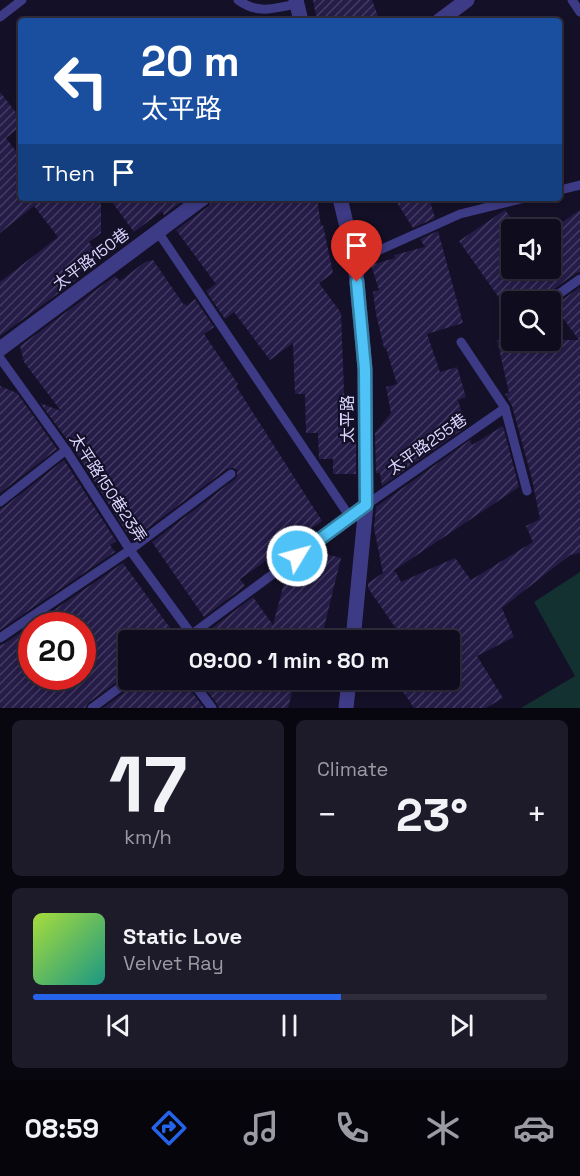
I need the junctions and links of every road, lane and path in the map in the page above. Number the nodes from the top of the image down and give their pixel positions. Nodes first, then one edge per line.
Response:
1 (22, 0) edge
2 (238, 0) edge
3 (467, 0) edge
4 (572, 0) edge
5 (296, 2) edge
6 (580, 12) edge
7 (0, 17) edge
8 (299, 18) edge
9 (443, 18) edge
10 (580, 185) edge
11 (562, 190) edge
12 (199, 201) edge
13 (341, 201) edge
14 (513, 201) edge
15 (158, 232) junction
16 (355, 261) junction
17 (580, 279) edge
18 (561, 292) edge
19 (461, 342) dead end
20 (0, 349) edge
21 (0, 358) edge
22 (505, 408) junction
23 (66, 450) junction
24 (231, 474) dead end
25 (527, 491) dead end
26 (0, 502) edge
27 (366, 505) junction
28 (350, 517) junction
29 (130, 550) junction
30 (183, 630) edge
31 (199, 630) edge
32 (354, 630) edge
33 (0, 638) edge
34 (118, 689) edge
35 (198, 690) edge
36 (348, 690) edge
37 (92, 708) edge
38 (212, 708) edge
39 (346, 708) edge

1 - 7 lane
2 - 5 lane
3 - 9 street
4 - 6 lane
5 - 8 street
10 - 11 lane
12 - 15 street, 太平路150巷
13 - 16 street, 太平路
14 - 16 lane
15 - 20 street, 太平路150巷
15 - 28 lane
16 - 27 street, 太平路
17 - 18 lane
19 - 22 lane
21 - 23 lane, 太平路150巷23弄
22 - 25 lane
22 - 27 lane, 太平路255巷
23 - 26 lane
23 - 29 lane, 太平路150巷23弄
24 - 29 lane
27 - 28 lane, 太平路255巷
27 - 32 street, 太平路
28 - 31 lane, 太平路255巷
29 - 30 lane, 太平路150巷23弄
29 - 33 lane
34 - 37 lane
35 - 38 lane
36 - 39 street

